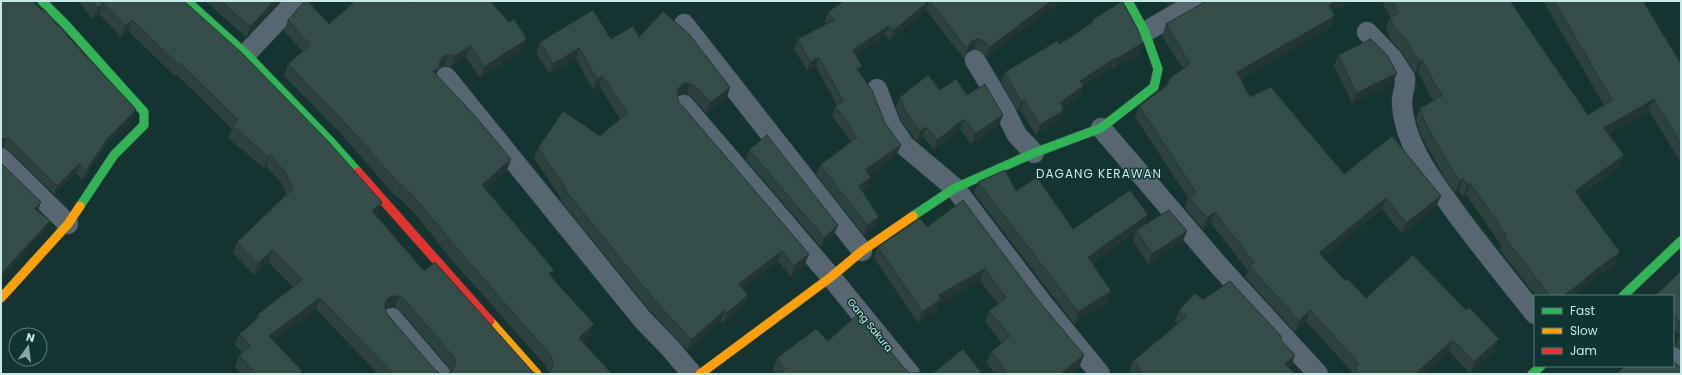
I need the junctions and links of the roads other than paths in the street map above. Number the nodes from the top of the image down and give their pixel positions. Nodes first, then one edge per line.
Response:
1 (42, 1) edge
2 (187, 1) edge
3 (296, 1) edge
4 (1128, 1) edge
5 (1198, 1) edge
6 (684, 24) dead end
7 (1145, 32) junction
8 (1367, 32) dead end
9 (246, 54) junction
10 (975, 60) dead end
11 (446, 77) dead end
12 (877, 89) dead end
13 (684, 105) edge
14 (1101, 128) junction
15 (1034, 153) junction
16 (1, 158) edge
17 (954, 188) junction
18 (68, 224) junction
19 (1681, 241) edge
20 (862, 251) junction
21 (831, 277) junction
22 (1624, 295) edge
23 (1, 298) edge
24 (1534, 313) edge
25 (392, 318) edge
26 (1674, 358) edge
27 (1681, 366) edge
28 (1540, 367) edge
29 (440, 374) edge
30 (537, 374) edge
31 (692, 374) edge
32 (700, 374) edge
33 (910, 374) edge
34 (1100, 374) edge
35 (1318, 374) edge
36 (1532, 374) edge

1 - 18 street
2 - 9 street
3 - 9 street
4 - 7 street
5 - 7 street
6 - 20 street
7 - 14 street
8 - 24 street
9 - 30 street
10 - 15 street
11 - 31 street
12 - 17 street
13 - 21 street, Gang Sakura
14 - 15 street
14 - 35 street
15 - 17 street
16 - 18 street
17 - 20 street
17 - 34 street
18 - 23 street
19 - 22 street
20 - 21 street
21 - 32 street
21 - 33 street, Gang Sakura
25 - 29 street
26 - 27 street
28 - 36 street

